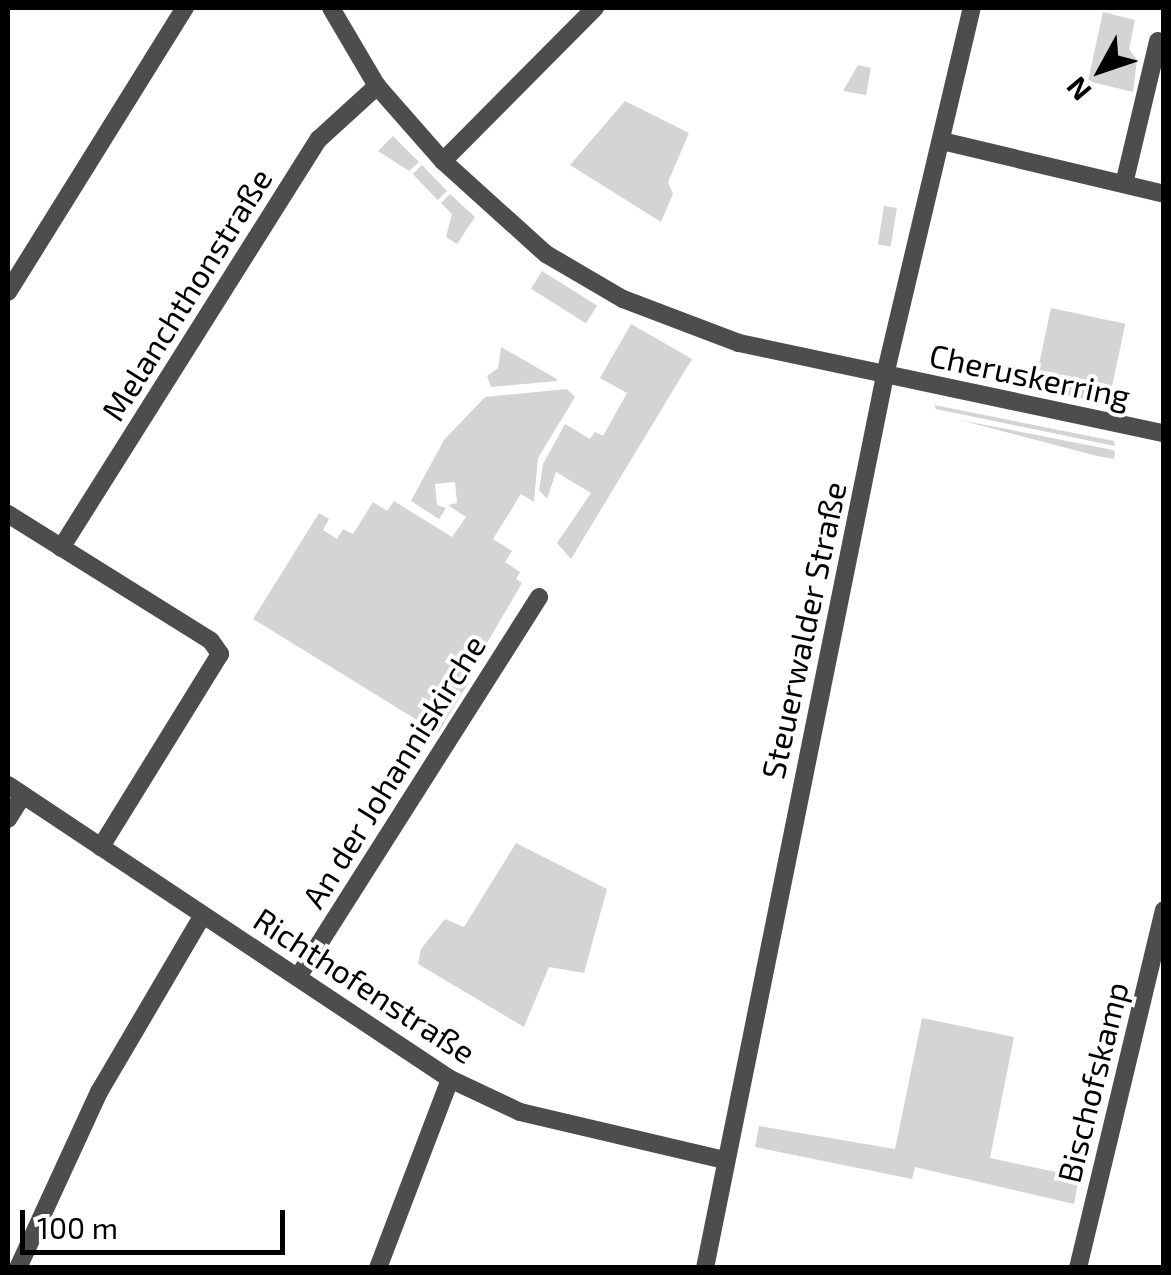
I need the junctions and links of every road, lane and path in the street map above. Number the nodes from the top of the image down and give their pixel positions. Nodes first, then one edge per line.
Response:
1 (186, 8) edge
2 (331, 8) edge
3 (595, 8) edge
4 (972, 8) edge
5 (1158, 41) dead end
6 (377, 86) junction
7 (942, 141) junction
8 (443, 160) junction
9 (1124, 184) junction
10 (1164, 194) edge
11 (8, 292) edge
12 (885, 374) junction
13 (1164, 433) edge
14 (8, 514) edge
15 (61, 548) junction
16 (539, 597) dead end
17 (15, 790) edge
18 (8, 818) edge
19 (102, 847) junction
20 (1164, 910) edge
21 (203, 915) junction
22 (298, 977) junction
23 (450, 1079) junction
24 (724, 1160) junction
25 (18, 1268) edge
26 (378, 1268) edge
27 (706, 1268) edge
28 (1078, 1268) edge

1 - 11 street
2 - 6 street, Cheruskerring
3 - 8 street
4 - 7 street, Steuerwalder Straße
5 - 9 street
6 - 8 street, Cheruskerring
6 - 15 street, Melanchthonstraße
7 - 9 street
7 - 12 street, Steuerwalder Straße
8 - 12 street, Cheruskerring
9 - 10 street
12 - 13 street, Cheruskerring
12 - 24 street, Steuerwalder Straße
14 - 15 street
15 - 19 street
16 - 22 street, An der Johanniskirche
17 - 18 street
17 - 19 street, Richthofenstraße
19 - 21 street, Richthofenstraße
20 - 28 street, Bischofskamp
21 - 22 street, Richthofenstraße
21 - 25 street
22 - 23 street, Richthofenstraße
23 - 24 street, Richthofenstraße
23 - 26 street
24 - 27 street, Steuerwalder Straße

